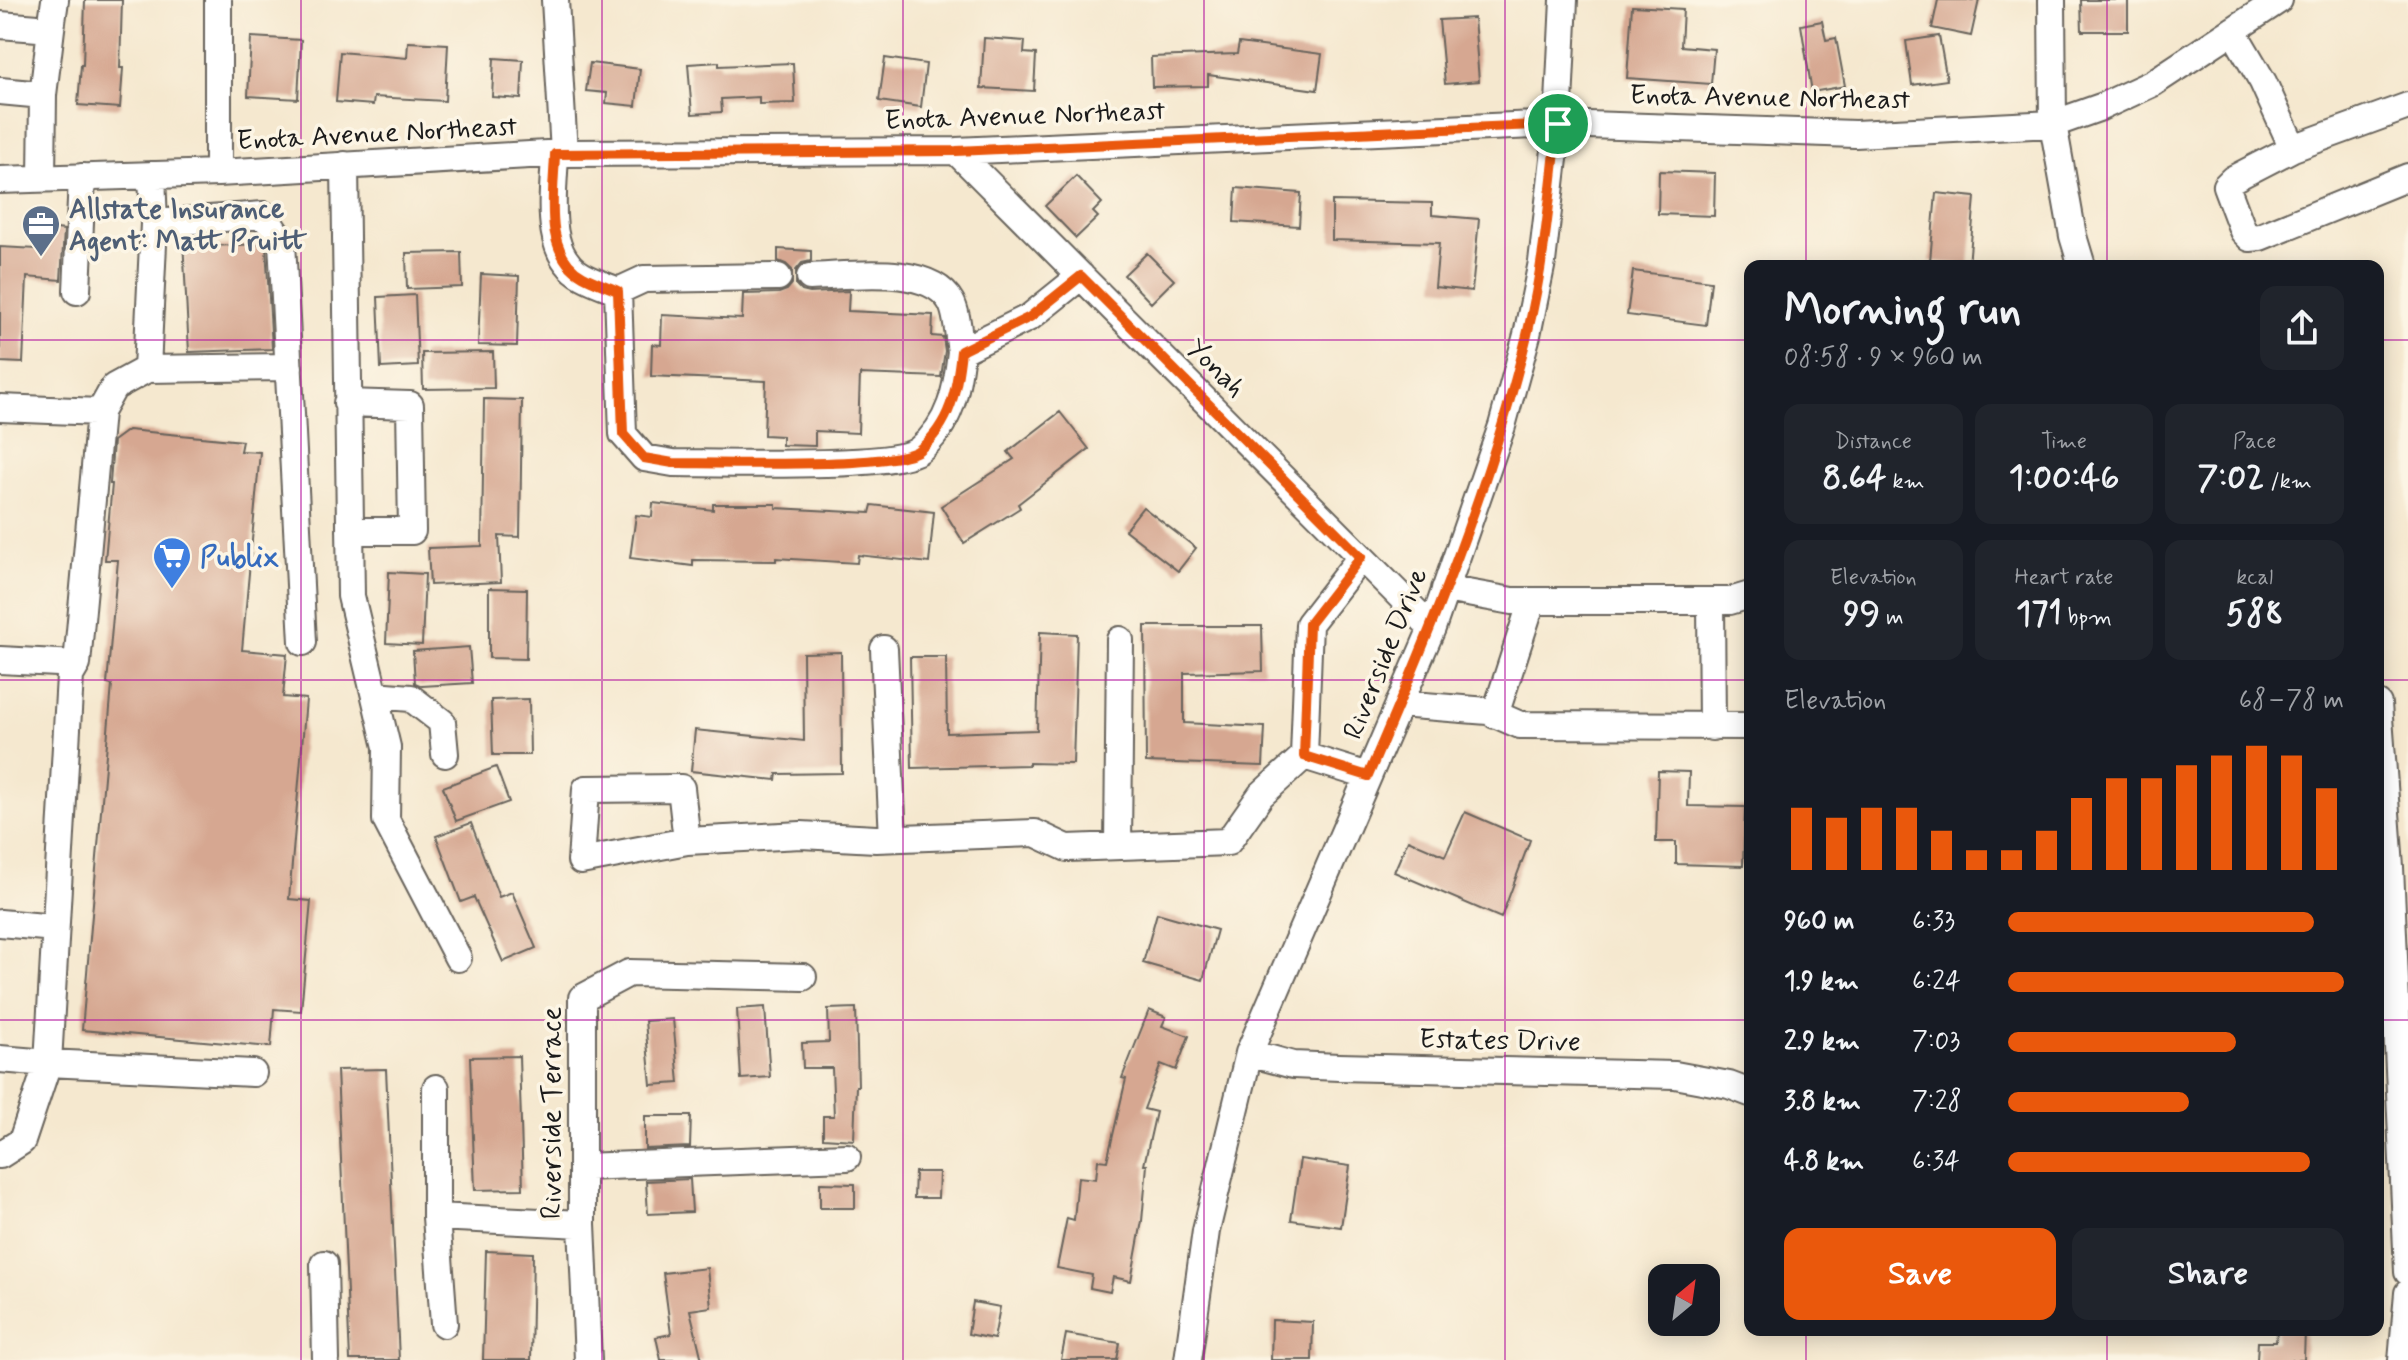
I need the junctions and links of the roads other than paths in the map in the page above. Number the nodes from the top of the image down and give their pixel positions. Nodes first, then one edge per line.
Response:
1 (55, 0) edge
2 (218, 0) edge
3 (555, 0) edge
4 (1564, 0) edge
5 (2052, 0) edge
6 (2279, 0) edge
7 (0, 25) edge
8 (51, 29) junction
9 (2233, 31) junction
10 (0, 91) edge
11 (43, 95) junction
12 (2408, 106) edge
13 (1558, 124) junction
14 (2053, 124) junction
15 (2293, 148) junction
16 (956, 151) junction
17 (559, 153) junction
18 (345, 165) junction
19 (218, 173) junction
20 (152, 175) junction
21 (82, 177) junction
22 (2408, 177) edge
23 (42, 178) junction
24 (0, 180) edge
25 (154, 223) junction
26 (2080, 260) edge
27 (1081, 276) junction
28 (778, 277) dead end
29 (810, 277) dead end
30 (77, 291) dead end
31 (618, 291) junction
32 (961, 351) junction
33 (289, 367) junction
34 (147, 369) junction
35 (347, 403) junction
36 (0, 408) edge
37 (100, 412) junction
38 (350, 531) junction
39 (1361, 557) junction
40 (1445, 589) junction
41 (1744, 597) edge
42 (1532, 601) junction
43 (1711, 601) junction
44 (1432, 628) junction
45 (1120, 640) dead end
46 (303, 642) dead end
47 (884, 649) dead end
48 (0, 660) edge
49 (77, 664) junction
50 (375, 695) junction
51 (1399, 704) junction
52 (1495, 715) junction
53 (1744, 726) edge
54 (1712, 727) junction
55 (445, 754) dead end
56 (1304, 756) junction
57 (1368, 776) junction
58 (2384, 786) edge
59 (893, 838) junction
60 (687, 841) junction
61 (1118, 846) junction
62 (0, 923) edge
63 (55, 928) junction
64 (458, 958) dead end
65 (803, 977) dead end
66 (1249, 1053) junction
67 (0, 1059) edge
68 (48, 1063) junction
69 (253, 1073) dead end
70 (436, 1088) dead end
71 (1744, 1091) edge
72 (0, 1155) edge
73 (847, 1157) dead end
74 (582, 1167) junction
75 (436, 1217) junction
76 (582, 1224) junction
77 (324, 1264) dead end
78 (2408, 1272) edge
79 (2408, 1293) edge
80 (444, 1324) dead end
81 (326, 1360) edge
82 (588, 1360) edge
83 (1188, 1360) edge
84 (2402, 1360) edge

1 - 8 street
2 - 19 street
3 - 17 street
4 - 13 street, Riverside Drive
5 - 14 street
6 - 9 street, Enota Avenue Northeast
7 - 8 street
8 - 11 street
9 - 14 street, Enota Avenue Northeast
9 - 15 street
10 - 11 street
11 - 23 street
12 - 15 street
13 - 14 street, Enota Avenue Northeast
13 - 16 street, Enota Avenue Northeast
13 - 40 street, Riverside Drive
14 - 26 street
15 - 22 street
16 - 17 street, Enota Avenue Northeast
16 - 27 street, Yonah
17 - 18 street, Enota Avenue Northeast
17 - 31 street
18 - 19 street, Enota Avenue Northeast
18 - 35 street
19 - 20 street, Enota Avenue Northeast
20 - 21 street, Enota Avenue Northeast
20 - 25 street
21 - 23 street, Enota Avenue Northeast
21 - 30 street
23 - 24 street, Enota Avenue Northeast
25 - 33 street
25 - 34 street
27 - 32 street
27 - 39 street, Yonah
28 - 31 street
29 - 32 street
31 - 32 street
33 - 34 street
33 - 46 street
34 - 37 street
35 - 38 street
35 - 38 street
36 - 37 street
37 - 49 street
38 - 50 street
39 - 44 street, Yonah
39 - 56 street
40 - 42 street
40 - 44 street, Riverside Drive
41 - 43 street
42 - 43 street
42 - 52 street
43 - 54 street
44 - 51 street, Riverside Drive
45 - 61 street
47 - 59 street
48 - 49 street
49 - 63 street
50 - 55 street
50 - 64 street
51 - 52 street
51 - 57 street, Riverside Drive
52 - 54 street
53 - 54 street
56 - 57 street
56 - 61 street
57 - 66 street, Riverside Drive
58 - 78 street
59 - 60 street
59 - 61 street
60 - 60 street
62 - 63 street
63 - 68 street
65 - 74 street, Riverside Terrace
66 - 71 street, Estates Drive
66 - 83 street, Riverside Drive
67 - 68 street
68 - 69 street
68 - 72 street
70 - 75 street
73 - 74 street
74 - 76 street, Riverside Terrace
75 - 76 street
75 - 80 street
76 - 82 street, Riverside Terrace
77 - 81 street
79 - 84 street

